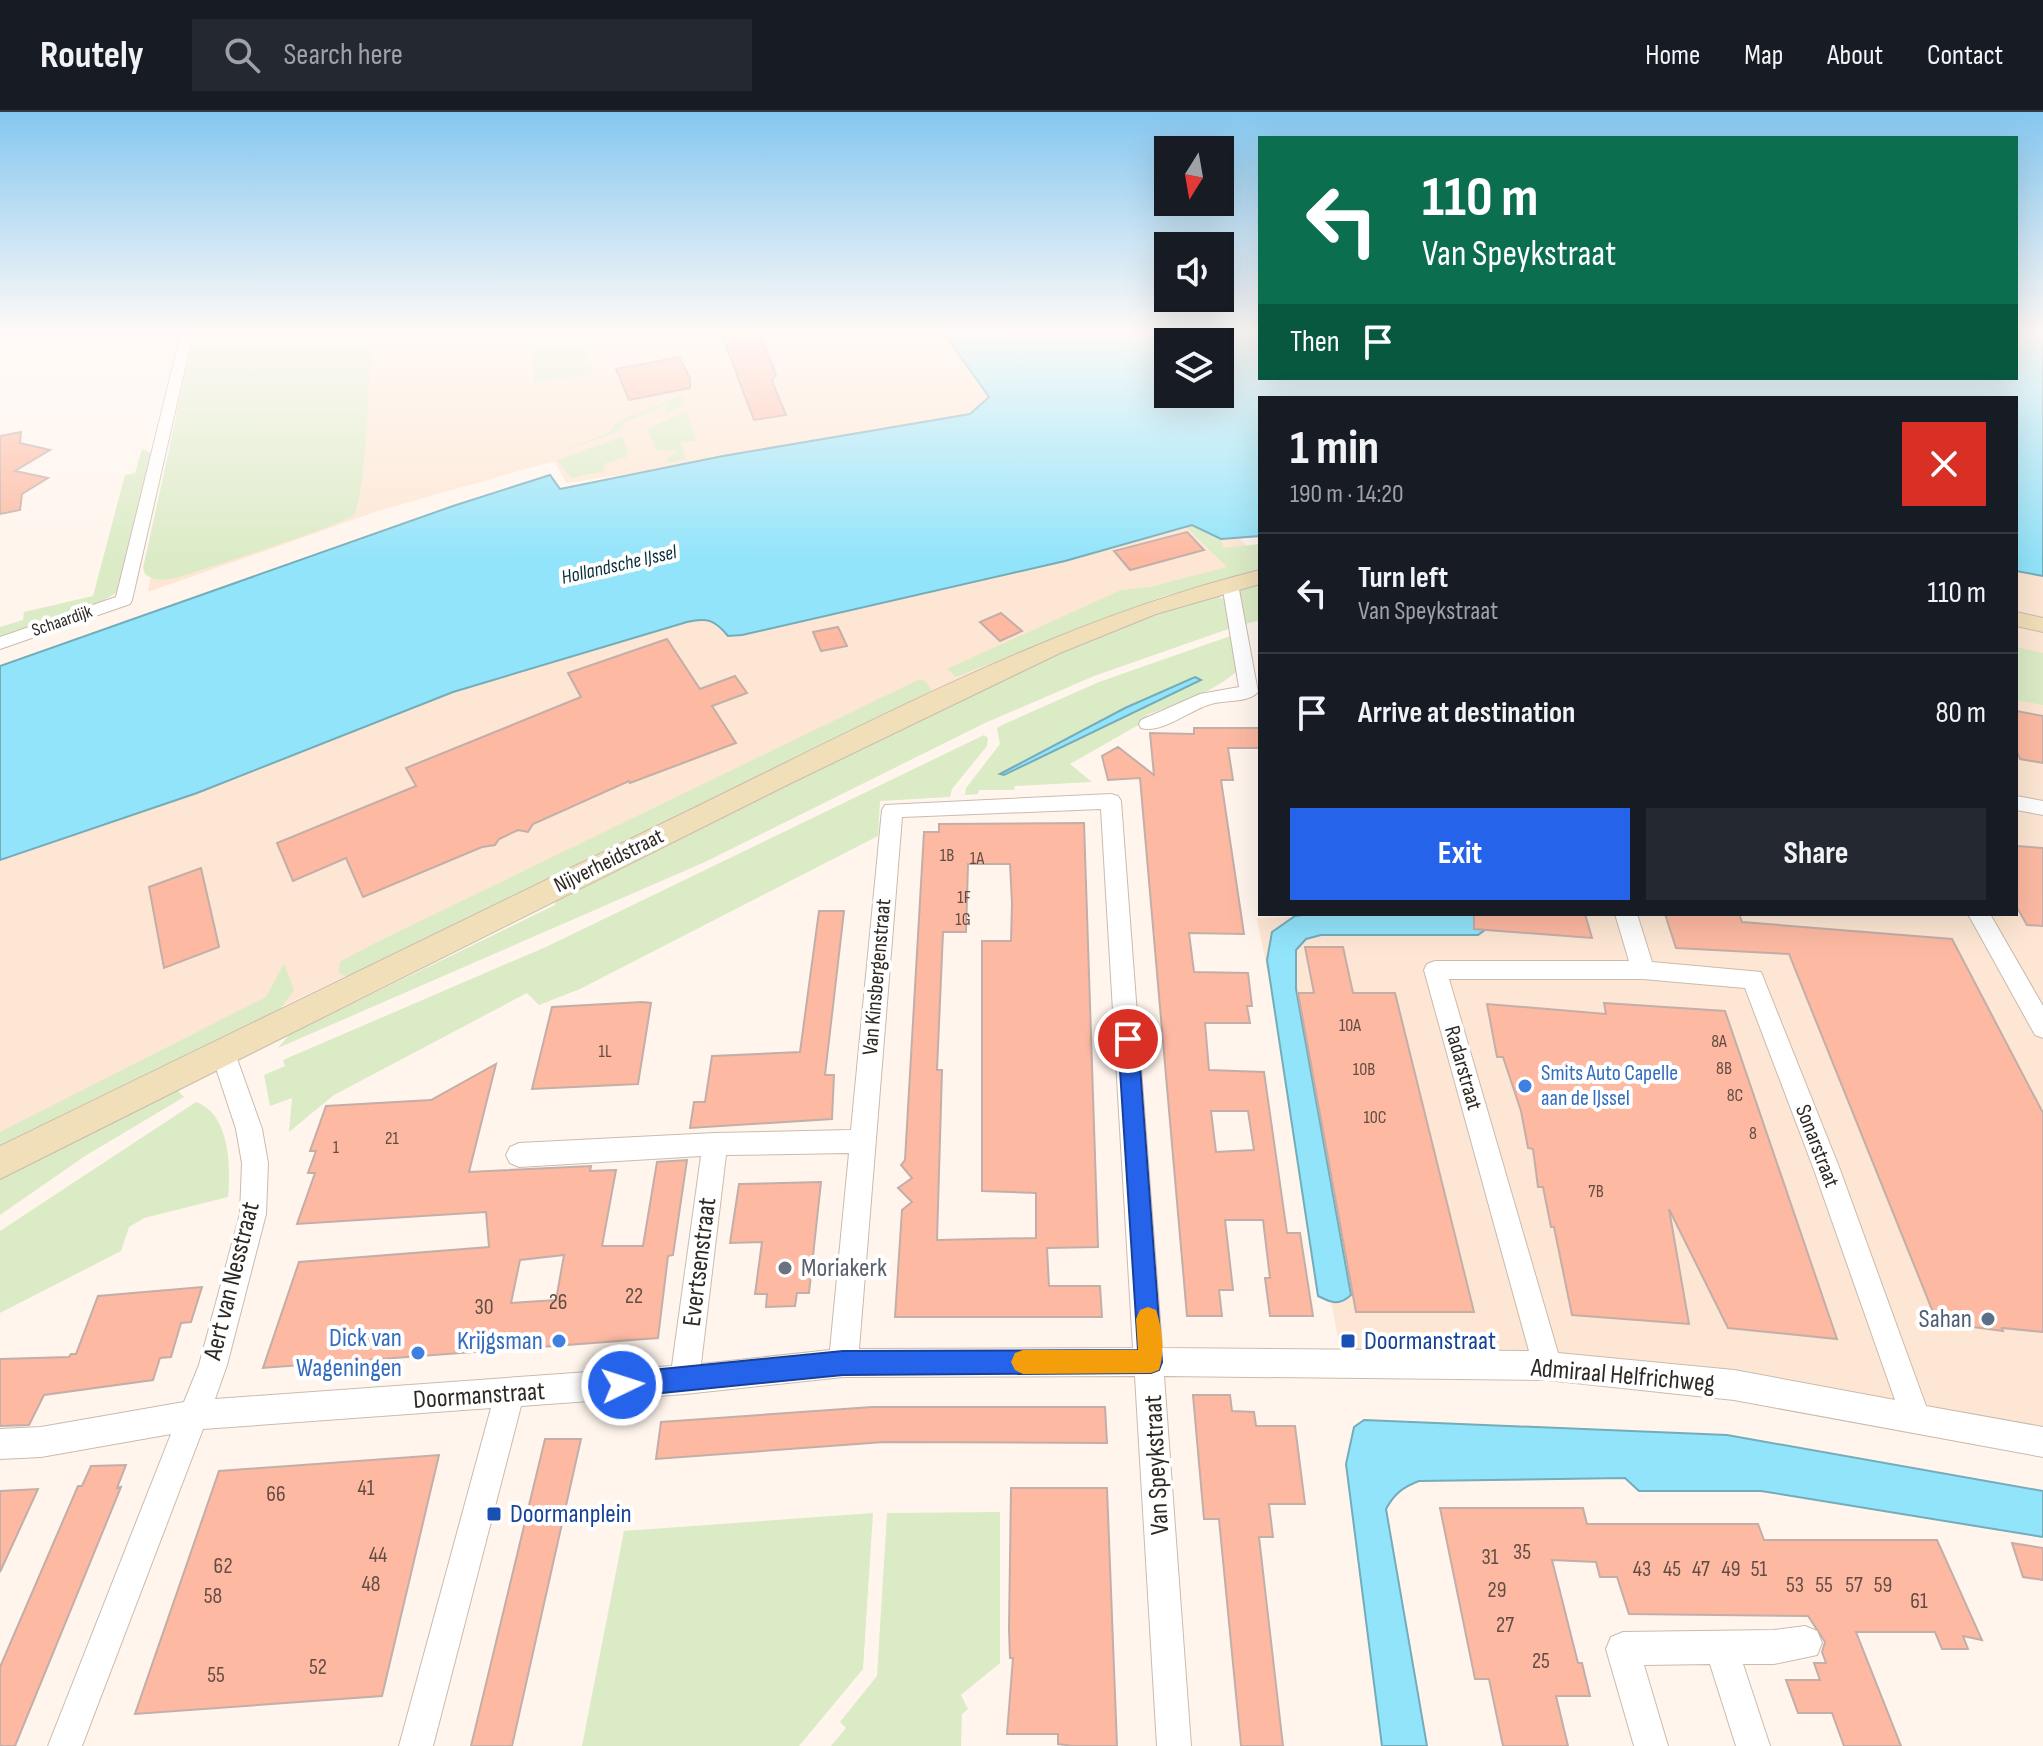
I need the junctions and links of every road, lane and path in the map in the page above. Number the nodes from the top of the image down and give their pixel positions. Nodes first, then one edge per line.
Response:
1 (169, 409) edge
2 (1258, 577) edge
3 (1230, 584) junction
4 (2018, 605) edge
5 (2043, 610) edge
6 (2018, 619) edge
7 (2043, 625) edge
8 (0, 643) edge
9 (1148, 724) dead end
10 (1111, 801) joint
11 (2018, 803) edge
12 (2043, 808) edge
13 (1627, 916) edge
14 (1980, 916) edge
15 (1643, 970) junction
16 (2043, 1028) edge
17 (223, 1053) junction
18 (863, 1141) junction
19 (715, 1144) junction
20 (519, 1155) dead end
21 (0, 1163) edge
22 (1151, 1362) junction
23 (843, 1363) junction
24 (1547, 1366) junction
25 (685, 1380) junction
26 (510, 1393) junction
27 (193, 1415) junction
28 (1916, 1418) junction
29 (2043, 1442) edge
30 (0, 1444) edge
31 (1805, 1643) dead end
32 (1721, 1646) junction
33 (65, 1746) edge
34 (416, 1746) edge
35 (1174, 1746) edge
36 (1651, 1746) edge
37 (1753, 1746) edge

1 - 8 street, Schaardijk
2 - 3 street, Nijverheidstraat
3 - 9 street
3 - 17 street, Nijverheidstraat
4 - 5 street
6 - 7 street
10 - 18 street, Van Kinsbergenstraat
10 - 22 street, Van Speykstraat
11 - 12 street
13 - 15 street
14 - 16 street
15 - 24 street, Radarstraat
15 - 28 street, Sonarstraat
17 - 21 street, Nijverheidstraat
17 - 27 street, Aert van Nesstraat
18 - 19 street
18 - 23 street, Van Kinsbergenstraat
19 - 20 street
19 - 25 street, Evertsenstraat
22 - 23 street, Doormanstraat
22 - 24 street, Admiraal Helfrichweg
22 - 35 street, Van Speykstraat
23 - 25 street, Doormanstraat
24 - 28 street, Admiraal Helfrichweg
25 - 26 street, Doormanstraat
26 - 27 street, Doormanstraat
26 - 34 street
27 - 30 street, Doormanstraat
27 - 33 street
28 - 29 street, Admiraal Helfrichweg
31 - 32 street
32 - 36 street
32 - 37 street

